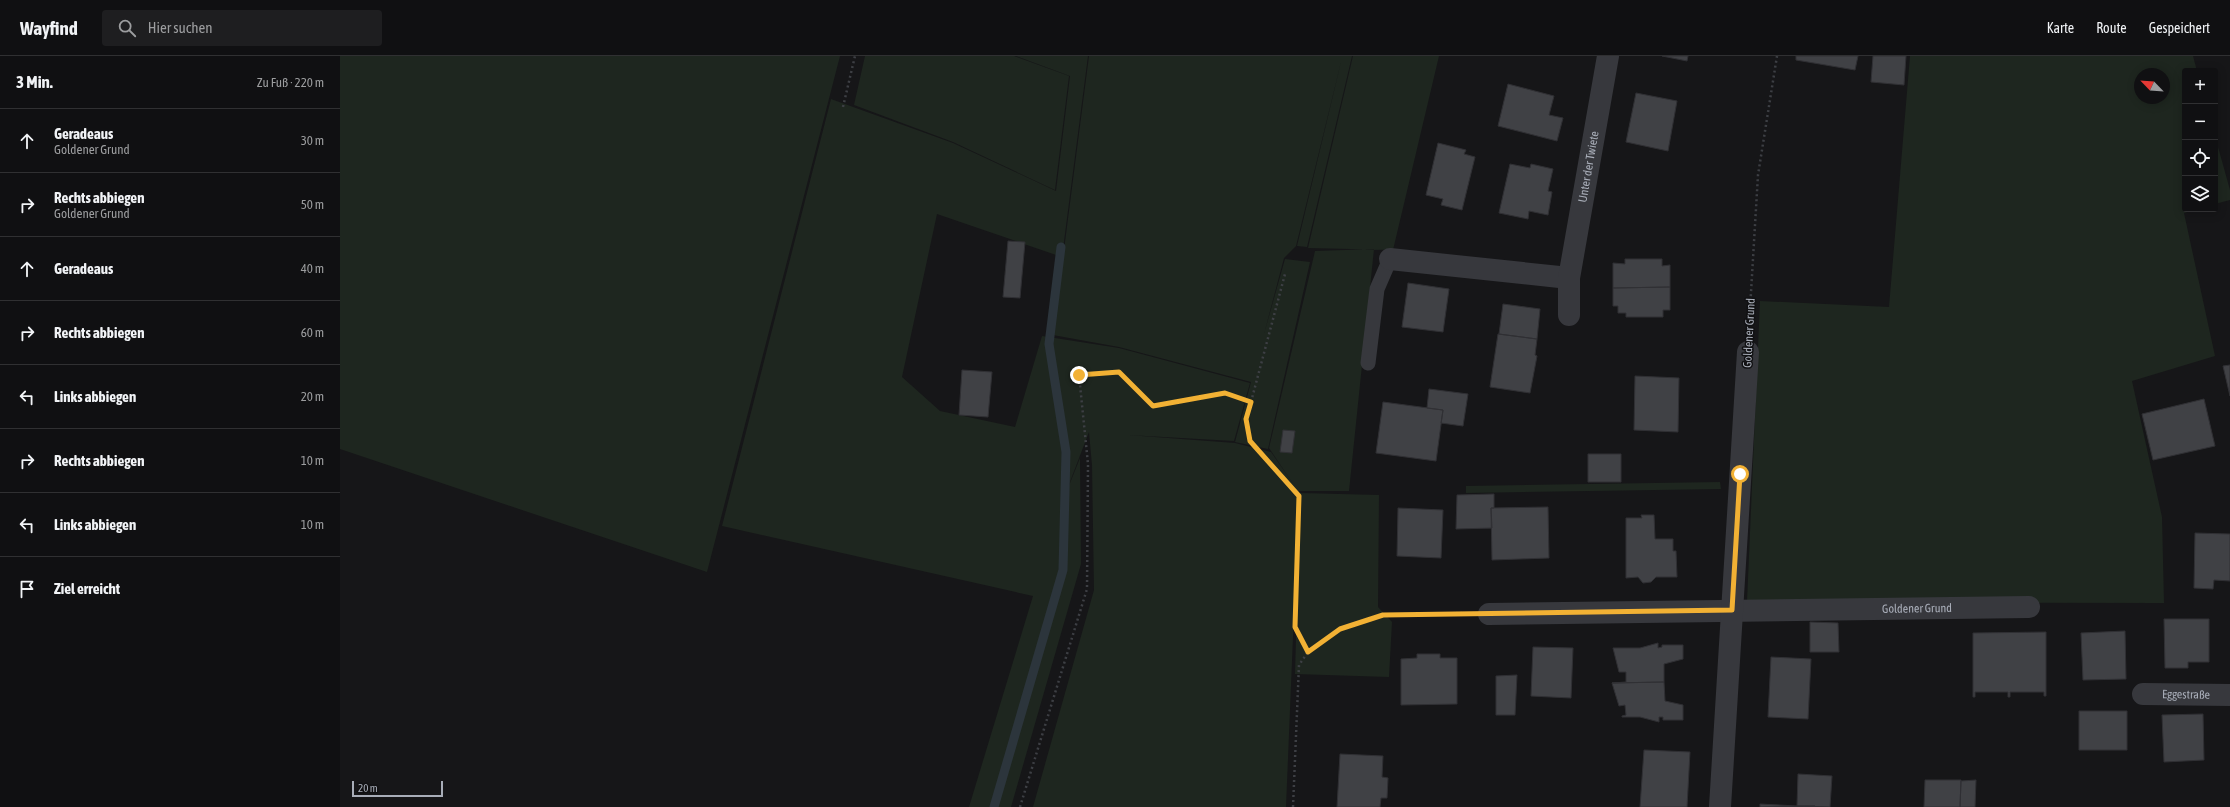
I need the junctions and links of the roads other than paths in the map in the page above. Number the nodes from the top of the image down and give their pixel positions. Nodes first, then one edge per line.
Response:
1 (1608, 56) edge
2 (1390, 259) joint
3 (1569, 278) junction
4 (1569, 315) dead end
5 (1748, 352) road end
6 (1368, 363) dead end
7 (2029, 608) dead end
8 (1732, 610) junction
9 (1489, 614) road end
10 (2143, 694) dead end
11 (2230, 695) edge
12 (1720, 807) edge

1 - 3 street, Unter der Twiete
2 - 3 street
2 - 6 lane
3 - 4 street, Unter der Twiete
5 - 8 street, Goldener Grund
7 - 8 street, Goldener Grund
8 - 9 street, Goldener Grund
8 - 12 street, Goldener Grund
10 - 11 street, Eggestraße

